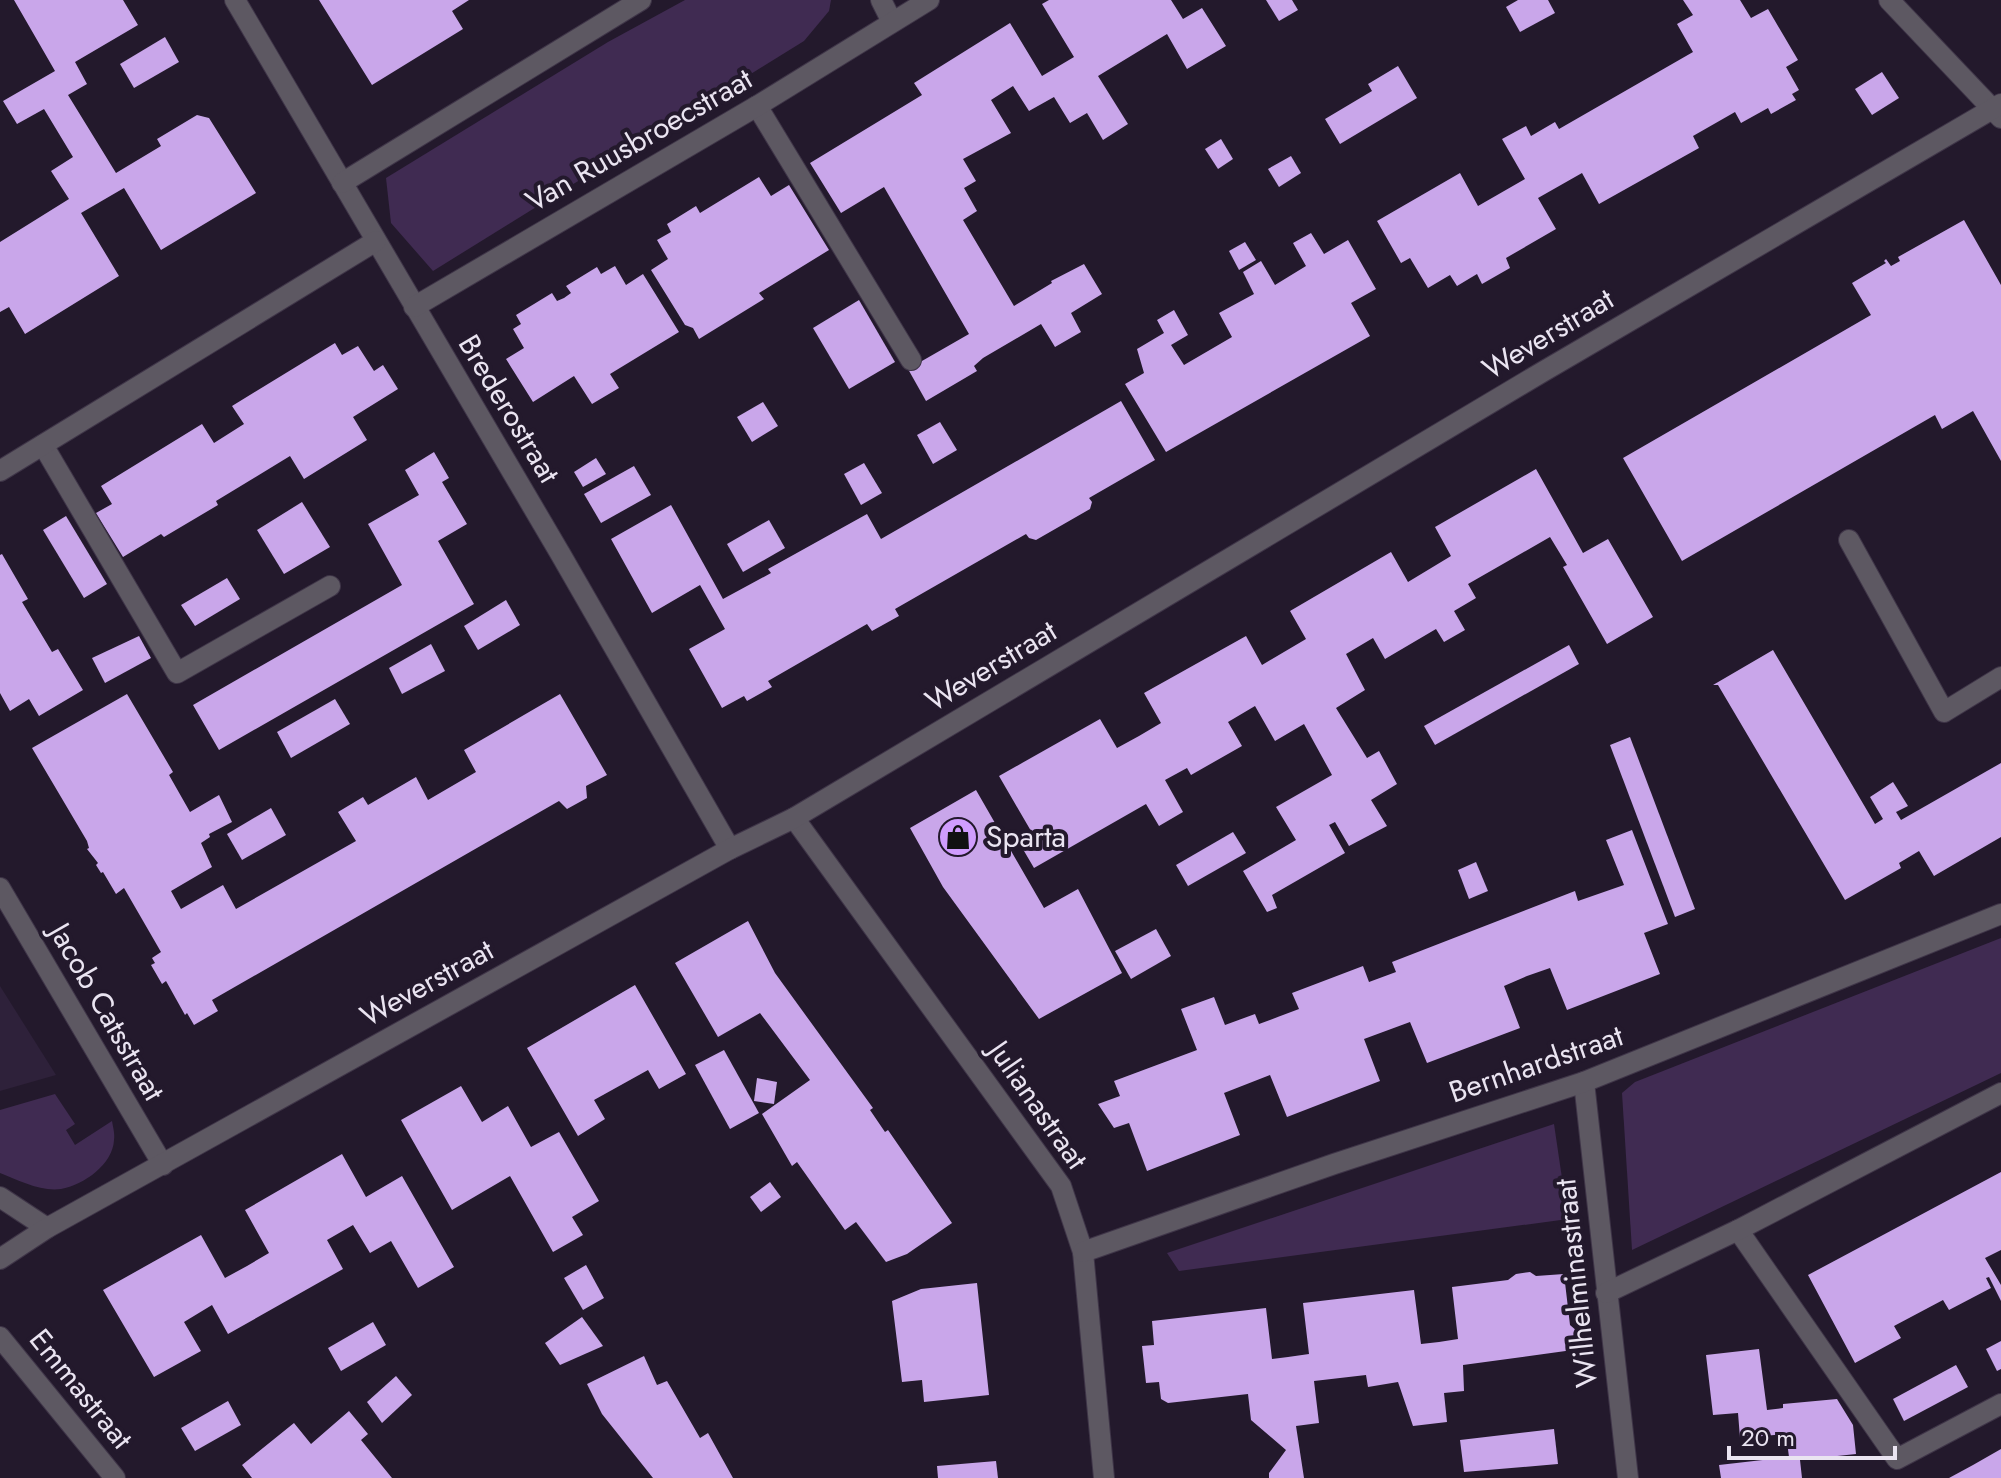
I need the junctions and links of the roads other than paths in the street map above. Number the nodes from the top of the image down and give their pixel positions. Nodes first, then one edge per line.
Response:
1 (235, 0) edge
2 (641, 0) edge
3 (881, 0) edge
4 (929, 0) edge
5 (1889, 0) edge
6 (892, 22) junction
7 (757, 106) junction
8 (1998, 110) edge
9 (342, 183) junction
10 (376, 241) junction
11 (414, 307) junction
12 (911, 360) dead end
13 (43, 445) junction
14 (0, 471) edge
15 (1849, 540) dead end
16 (330, 586) dead end
17 (2001, 677) edge
18 (794, 818) junction
19 (730, 849) junction
20 (0, 888) edge
21 (2001, 914) edge
22 (1584, 1082) junction
23 (2001, 1093) edge
24 (163, 1165) junction
25 (0, 1197) edge
26 (47, 1228) junction
27 (1738, 1230) junction
28 (1083, 1252) junction
29 (0, 1259) edge
30 (1606, 1293) junction
31 (0, 1337) edge
32 (2001, 1404) edge
33 (115, 1478) edge
34 (1104, 1478) edge
35 (1628, 1478) edge

1 - 9 street, Brederostraat
2 - 9 street
3 - 6 street
4 - 6 street, Van Ruusbroecstraat
5 - 8 street
6 - 7 street, Van Ruusbroecstraat
7 - 11 street, Van Ruusbroecstraat
7 - 12 street
8 - 18 street, Weverstraat
9 - 10 street, Brederostraat
10 - 11 street, Brederostraat
10 - 13 street
11 - 19 street, Brederostraat
13 - 14 street
13 - 16 street
15 - 17 street
18 - 19 street, Weverstraat
18 - 28 street, Julianastraat
19 - 24 street, Weverstraat
20 - 24 street, Jacob Catsstraat
21 - 22 street, Bernhardstraat
22 - 28 street, Bernhardstraat
22 - 30 street, Wilhelminastraat
23 - 27 street
24 - 26 street, Weverstraat
25 - 26 street
26 - 29 street, Weverstraat
27 - 30 street
27 - 32 street
28 - 34 street, Julianastraat
30 - 35 street, Wilhelminastraat
31 - 33 street, Emmastraat

